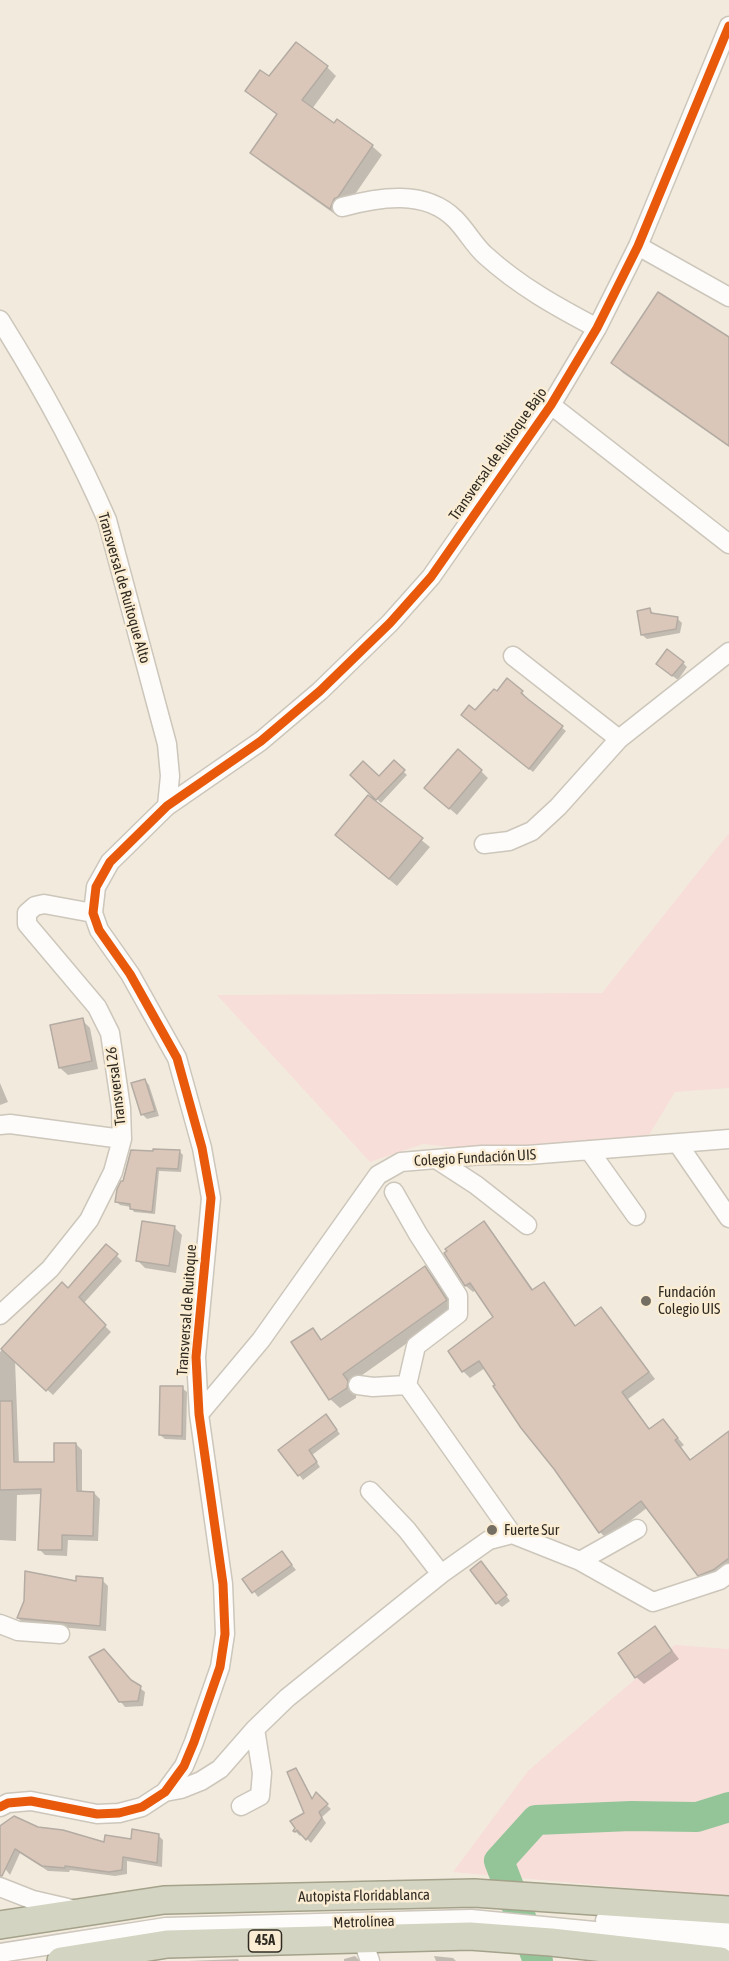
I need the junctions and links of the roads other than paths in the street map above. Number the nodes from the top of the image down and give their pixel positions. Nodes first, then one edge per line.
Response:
1 (729, 26) edge
2 (342, 207) dead end
3 (639, 246) junction
4 (729, 297) edge
5 (0, 320) edge
6 (597, 328) junction
7 (551, 405) junction
8 (729, 543) edge
9 (729, 652) edge
10 (513, 656) dead end
11 (619, 739) junction
12 (167, 806) junction
13 (484, 844) dead end
14 (93, 913) junction
15 (5, 1124) edge
16 (122, 1139) junction
17 (729, 1139) edge
18 (678, 1144) junction
19 (588, 1150) junction
20 (436, 1159) junction
21 (394, 1192) dead end
22 (636, 1216) dead end
23 (729, 1218) edge
24 (527, 1224) dead end
25 (0, 1315) edge
26 (358, 1385) dead end
27 (407, 1385) junction
28 (199, 1414) junction
29 (370, 1491) dead end
30 (637, 1529) dead end
31 (512, 1534) junction
32 (580, 1561) junction
33 (729, 1573) edge
34 (441, 1574) junction
35 (0, 1624) edge
36 (60, 1634) dead end
37 (255, 1729) junction
38 (165, 1792) junction
39 (241, 1806) dead end
40 (0, 1807) edge
41 (0, 1887) edge
42 (729, 1910) edge
43 (86, 1911) junction
44 (472, 1914) junction
45 (552, 1921) junction
46 (0, 1925) edge
47 (729, 1928) edge
48 (0, 1942) edge
49 (729, 1944) edge
50 (366, 1949) edge
51 (0, 1953) edge
52 (585, 1954) edge
53 (61, 1961) edge
54 (720, 1961) edge

1 - 3 street, Transversal de Ruitoque Bajo
2 - 6 street
3 - 4 street
3 - 6 street, Transversal de Ruitoque Bajo
5 - 12 street, Transversal de Ruitoque Alto
6 - 7 street, Transversal de Ruitoque Bajo
7 - 8 street
7 - 12 street, Transversal de Ruitoque Bajo
9 - 11 street
10 - 11 street
11 - 13 street
12 - 14 street
14 - 16 street, Transversal 26
14 - 28 street, Transversal de Ruitoque
15 - 16 street
16 - 25 street, Transversal 26
17 - 18 street, Colegio Fundación UIS
18 - 19 street, Colegio Fundación UIS
18 - 23 street
19 - 20 street, Colegio Fundación UIS
19 - 22 street
20 - 24 street
20 - 28 street, Colegio Fundación UIS
21 - 27 street
26 - 27 street
27 - 31 street
28 - 38 street, Transversal de Ruitoque
29 - 34 street
30 - 32 street
31 - 32 street
31 - 34 street
32 - 33 street
34 - 37 street
35 - 36 street
37 - 38 street
37 - 39 street
38 - 40 street, Transversal de Ruitoque
41 - 43 street
42 - 45 highway, Autopista Floridablanca / 45A
43 - 44 highway, Autopista Floridablanca / 45A
43 - 46 highway, Autopista Floridablanca / 45A
44 - 45 highway, Autopista Floridablanca / 45A
44 - 45 highway, Autopista Floridablanca / 45A
44 - 48 street, Metrolínea
44 - 50 highway, Autopista Floridablanca / 45A
44 - 51 street, Metrolínea
45 - 47 street
45 - 49 street
45 - 52 highway, Autopista Floridablanca / 45A
50 - 53 highway, Autopista Floridablanca / 45A
52 - 54 highway, Autopista Floridablanca / 45A

